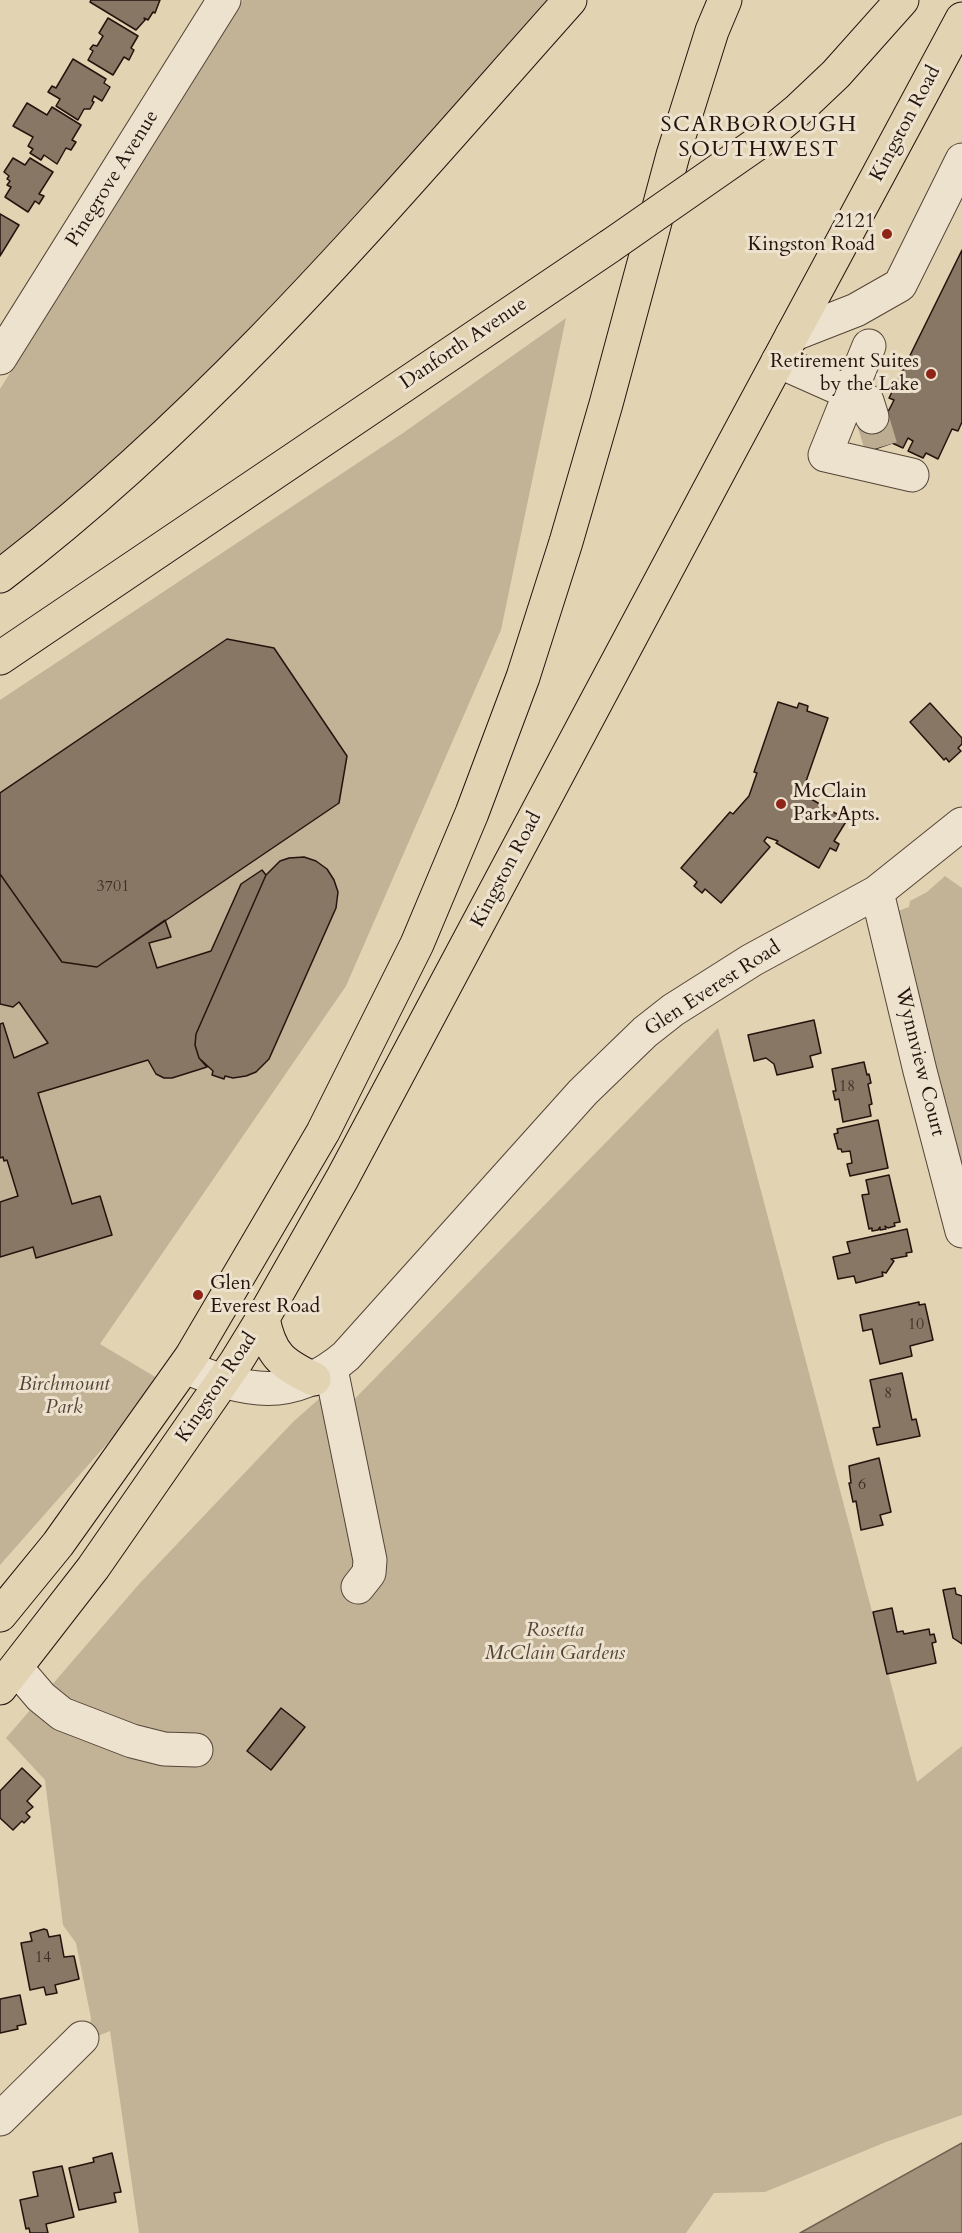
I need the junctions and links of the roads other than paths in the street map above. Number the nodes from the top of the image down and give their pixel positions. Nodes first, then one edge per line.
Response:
1 (224, 0) edge
2 (570, 0) edge
3 (725, 0) edge
4 (902, 0) edge
5 (960, 27) edge
6 (962, 160) edge
7 (869, 346) dead end
8 (785, 348) junction
9 (0, 358) edge
10 (850, 393) junction
11 (0, 576) edge
12 (0, 658) edge
13 (962, 824) edge
14 (877, 892) junction
15 (962, 1231) edge
16 (263, 1318) junction
17 (185, 1367) junction
18 (323, 1374) junction
19 (222, 1382) junction
20 (358, 1587) dead end
21 (0, 1615) edge
22 (8, 1678) edge
23 (196, 1750) dead end
24 (82, 2038) dead end
25 (0, 2119) edge

1 - 9 street, Pinegrove Avenue
2 - 11 main road
3 - 17 main road, Kingston Road
4 - 12 main road, Danforth Avenue, bridge
5 - 8 main road, Kingston Road
6 - 8 street
7 - 10 street
8 - 10 street
8 - 16 main road, Kingston Road
10 - 10 street
13 - 14 street, Glen Everest Road
14 - 15 street, Wynnview Court
14 - 18 street, Glen Everest Road
16 - 18 main road
16 - 19 main road, Kingston Road
17 - 19 street, Glen Everest Road
17 - 21 main road, Kingston Road
18 - 19 street, Glen Everest Road
18 - 20 street
19 - 22 main road, Kingston Road
22 - 23 street
24 - 25 street

